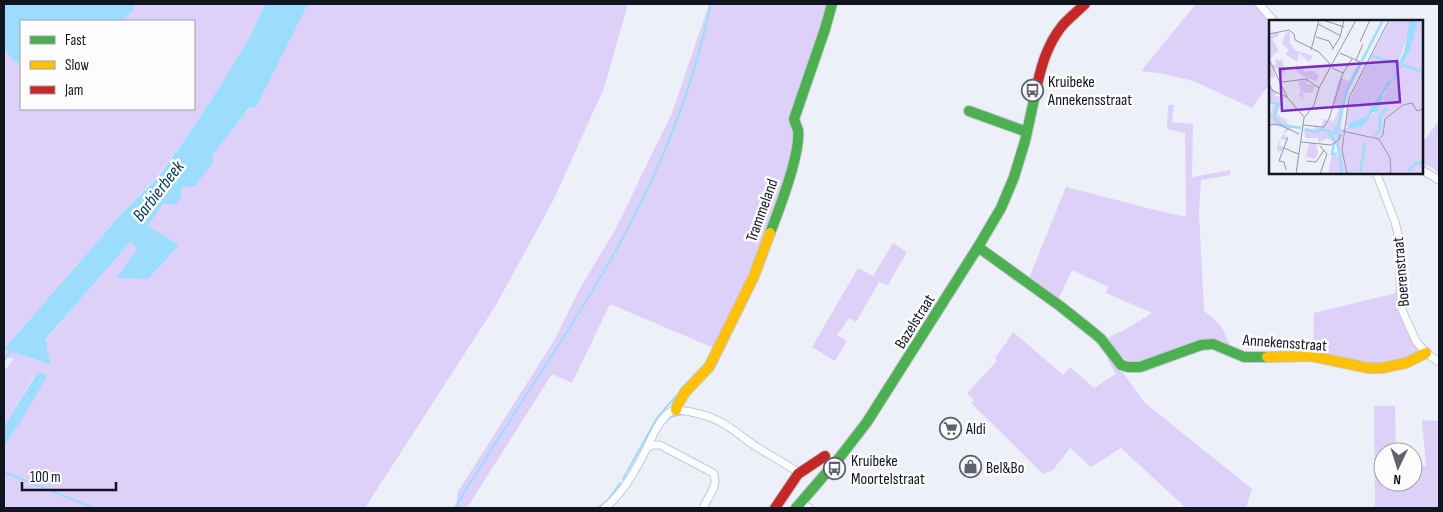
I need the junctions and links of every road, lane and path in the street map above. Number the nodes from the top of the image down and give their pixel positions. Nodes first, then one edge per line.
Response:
1 (832, 4) edge
2 (1085, 4) edge
3 (1259, 4) edge
4 (1273, 20) edge
5 (969, 112) dead end
6 (1027, 132) junction
7 (1423, 171) edge
8 (1377, 174) edge
9 (1439, 180) edge
10 (978, 247) junction
11 (1426, 353) junction
12 (1439, 362) edge
13 (676, 410) junction
14 (648, 447) junction
15 (825, 456) dead end
16 (798, 474) junction
17 (802, 506) edge
18 (605, 508) edge
19 (703, 508) edge
20 (775, 508) edge

1 - 13 street, Trammeland
2 - 6 street, Bazelstraat
3 - 4 street
5 - 6 street
6 - 10 street, Bazelstraat
7 - 9 street
8 - 11 street, Boerenstraat
10 - 11 street, Annekensstraat
10 - 17 street, Bazelstraat
11 - 12 street, Boerenstraat
13 - 14 street
13 - 16 street
14 - 18 street
14 - 19 street
15 - 16 street
16 - 20 street

